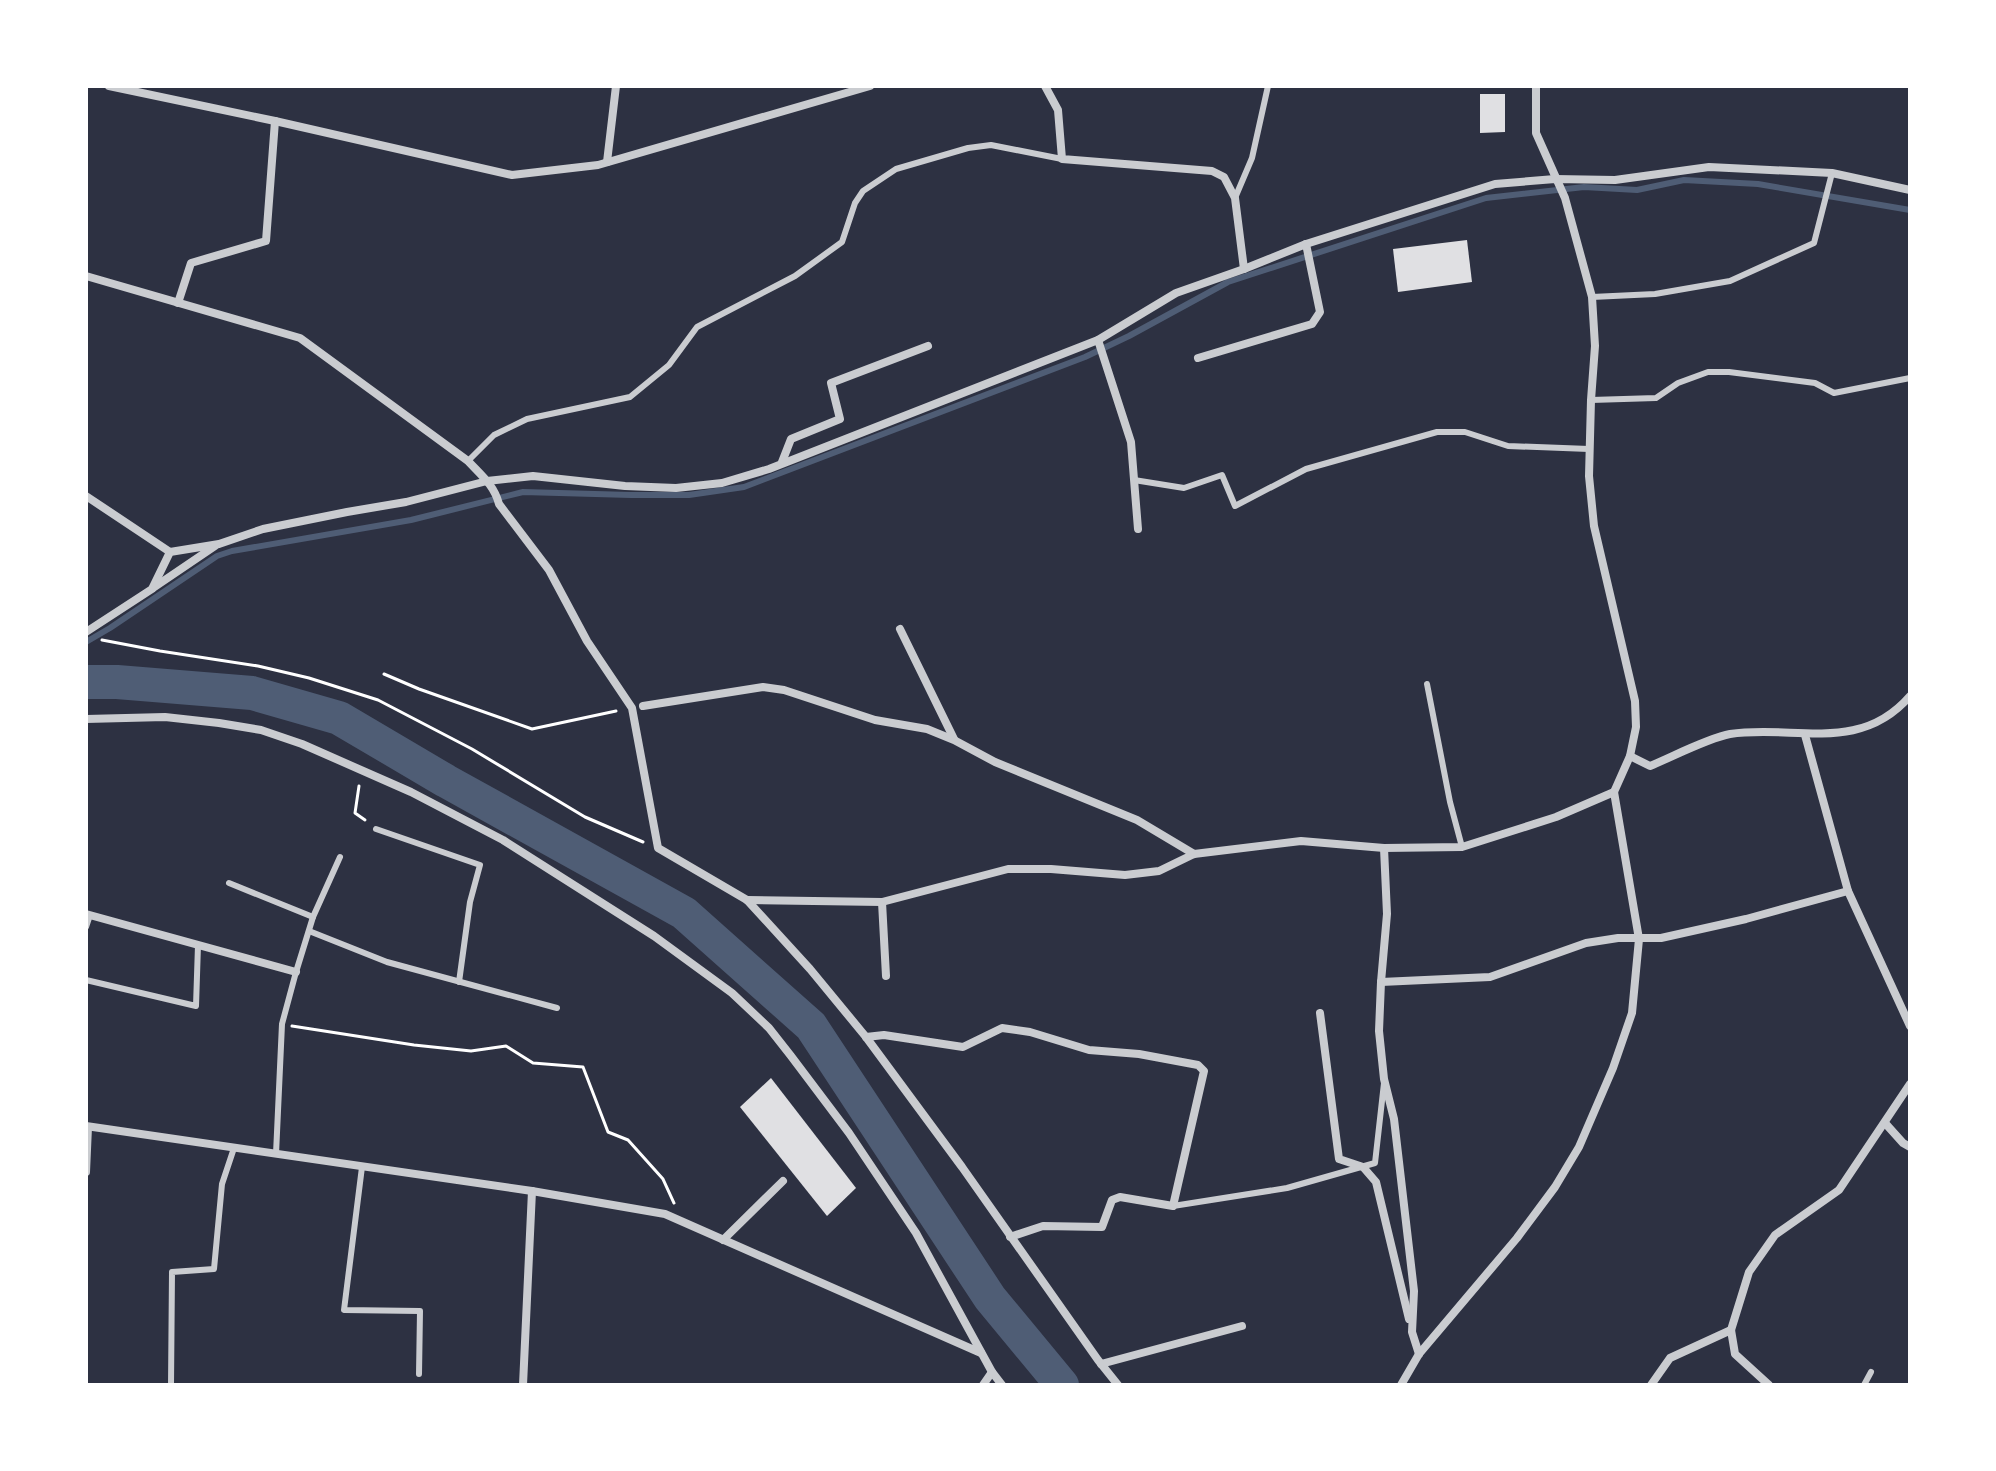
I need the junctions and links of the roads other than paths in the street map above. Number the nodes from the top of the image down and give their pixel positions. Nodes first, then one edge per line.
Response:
1 (109, 86) edge
2 (616, 86) edge
3 (870, 86) edge
4 (1045, 86) edge
5 (1268, 86) edge
6 (1536, 86) edge
7 (275, 121) junction
8 (1062, 159) junction
9 (607, 162) junction
10 (1832, 173) junction
11 (1555, 179) junction
12 (1910, 190) edge
13 (1235, 198) junction
14 (1306, 244) junction
15 (1244, 269) junction
16 (86, 276) edge
17 (1592, 297) junction
18 (178, 303) junction
19 (1098, 340) junction
20 (928, 346) dead end
21 (1198, 358) dead end
22 (1910, 378) edge
23 (1591, 400) junction
24 (1589, 449) junction
25 (468, 461) junction
26 (782, 462) junction
27 (1134, 480) junction
28 (487, 481) junction
29 (86, 496) edge
30 (1138, 529) dead end
31 (219, 544) junction
32 (170, 552) junction
33 (152, 589) junction
34 (900, 629) dead end
35 (86, 632) edge
36 (1427, 684) dead end
37 (1910, 696) edge
38 (643, 706) dead end
39 (86, 719) edge
40 (1805, 735) junction
41 (954, 740) junction
42 (1630, 756) junction
43 (1614, 792) junction
44 (376, 829) road end
45 (1462, 847) junction
46 (1384, 848) junction
47 (1194, 854) junction
48 (340, 857) dead end
49 (229, 883) dead end
50 (1848, 891) junction
51 (747, 900) junction
52 (882, 902) junction
53 (88, 915) edge
54 (313, 917) junction
55 (86, 927) edge
56 (309, 931) junction
57 (1639, 939) junction
58 (198, 945) junction
59 (296, 972) junction
60 (886, 976) dead end
61 (86, 980) edge
62 (459, 982) junction
63 (1381, 982) junction
64 (557, 1008) dead end
65 (1320, 1013) dead end
66 (1910, 1026) edge
67 (866, 1037) junction
68 (1384, 1079) junction
69 (1910, 1084) edge
70 (1885, 1123) junction
71 (87, 1126) edge
72 (1910, 1147) edge
73 (234, 1148) junction
74 (276, 1154) junction
75 (362, 1167) junction
76 (1363, 1167) junction
77 (86, 1172) edge
78 (783, 1181) dead end
79 (532, 1191) junction
80 (1173, 1206) junction
81 (1010, 1237) junction
82 (723, 1240) junction
83 (1242, 1326) dead end
84 (1731, 1330) junction
85 (1412, 1332) junction
86 (982, 1354) junction
87 (1419, 1354) junction
88 (1101, 1364) junction
89 (992, 1372) junction
90 (1871, 1372) dead end
91 (419, 1374) dead end
92 (171, 1385) edge
93 (523, 1385) edge
94 (983, 1385) edge
95 (1002, 1385) edge
96 (1118, 1385) edge
97 (1401, 1385) edge
98 (1651, 1385) edge
99 (1769, 1385) edge
100 (1864, 1385) edge

1 - 7 street
2 - 9 street
3 - 9 street
4 - 8 street
5 - 13 lane
6 - 11 street
7 - 9 street
7 - 18 street
8 - 13 street
8 - 25 lane
10 - 11 street
10 - 12 street
10 - 17 lane
11 - 14 street
11 - 17 street
13 - 15 street
14 - 15 street
14 - 21 street
15 - 19 street
16 - 18 street
17 - 23 street
18 - 25 street
19 - 26 street
19 - 27 street
20 - 26 street
22 - 23 lane
23 - 24 street
24 - 27 lane
24 - 42 street
25 - 28 street
26 - 28 street
27 - 30 street
28 - 31 street
28 - 51 street
29 - 32 street
31 - 32 street
31 - 33 street
32 - 33 street
33 - 35 street
34 - 41 street
36 - 45 lane
37 - 40 street
38 - 41 street
39 - 86 street
40 - 42 street
40 - 50 street
41 - 47 street
42 - 43 street
43 - 45 street
43 - 57 street
44 - 62 lane
45 - 46 street
46 - 47 street
46 - 63 street
47 - 52 street
48 - 54 lane
49 - 54 lane
50 - 57 street
50 - 66 street
51 - 52 street
51 - 67 street
52 - 60 street
53 - 55 lane
53 - 58 street
54 - 56 lane
56 - 59 lane
56 - 62 lane
57 - 63 street
57 - 87 street
58 - 59 street
58 - 61 lane
59 - 74 lane
62 - 64 lane
63 - 68 street
65 - 76 street
67 - 80 street
67 - 81 street
68 - 76 lane
68 - 85 street
69 - 70 street
70 - 72 street
70 - 84 street
71 - 73 street
71 - 77 street
73 - 74 street
73 - 92 lane
74 - 75 street
75 - 79 street
75 - 91 lane
76 - 80 lane
76 - 85 street
78 - 82 street
79 - 82 street
79 - 93 street
80 - 81 street
81 - 88 street
82 - 86 street
83 - 88 street
84 - 98 street
84 - 99 street
85 - 87 street
86 - 89 street
87 - 97 street
88 - 96 street
89 - 94 street
89 - 95 street
90 - 100 lane

